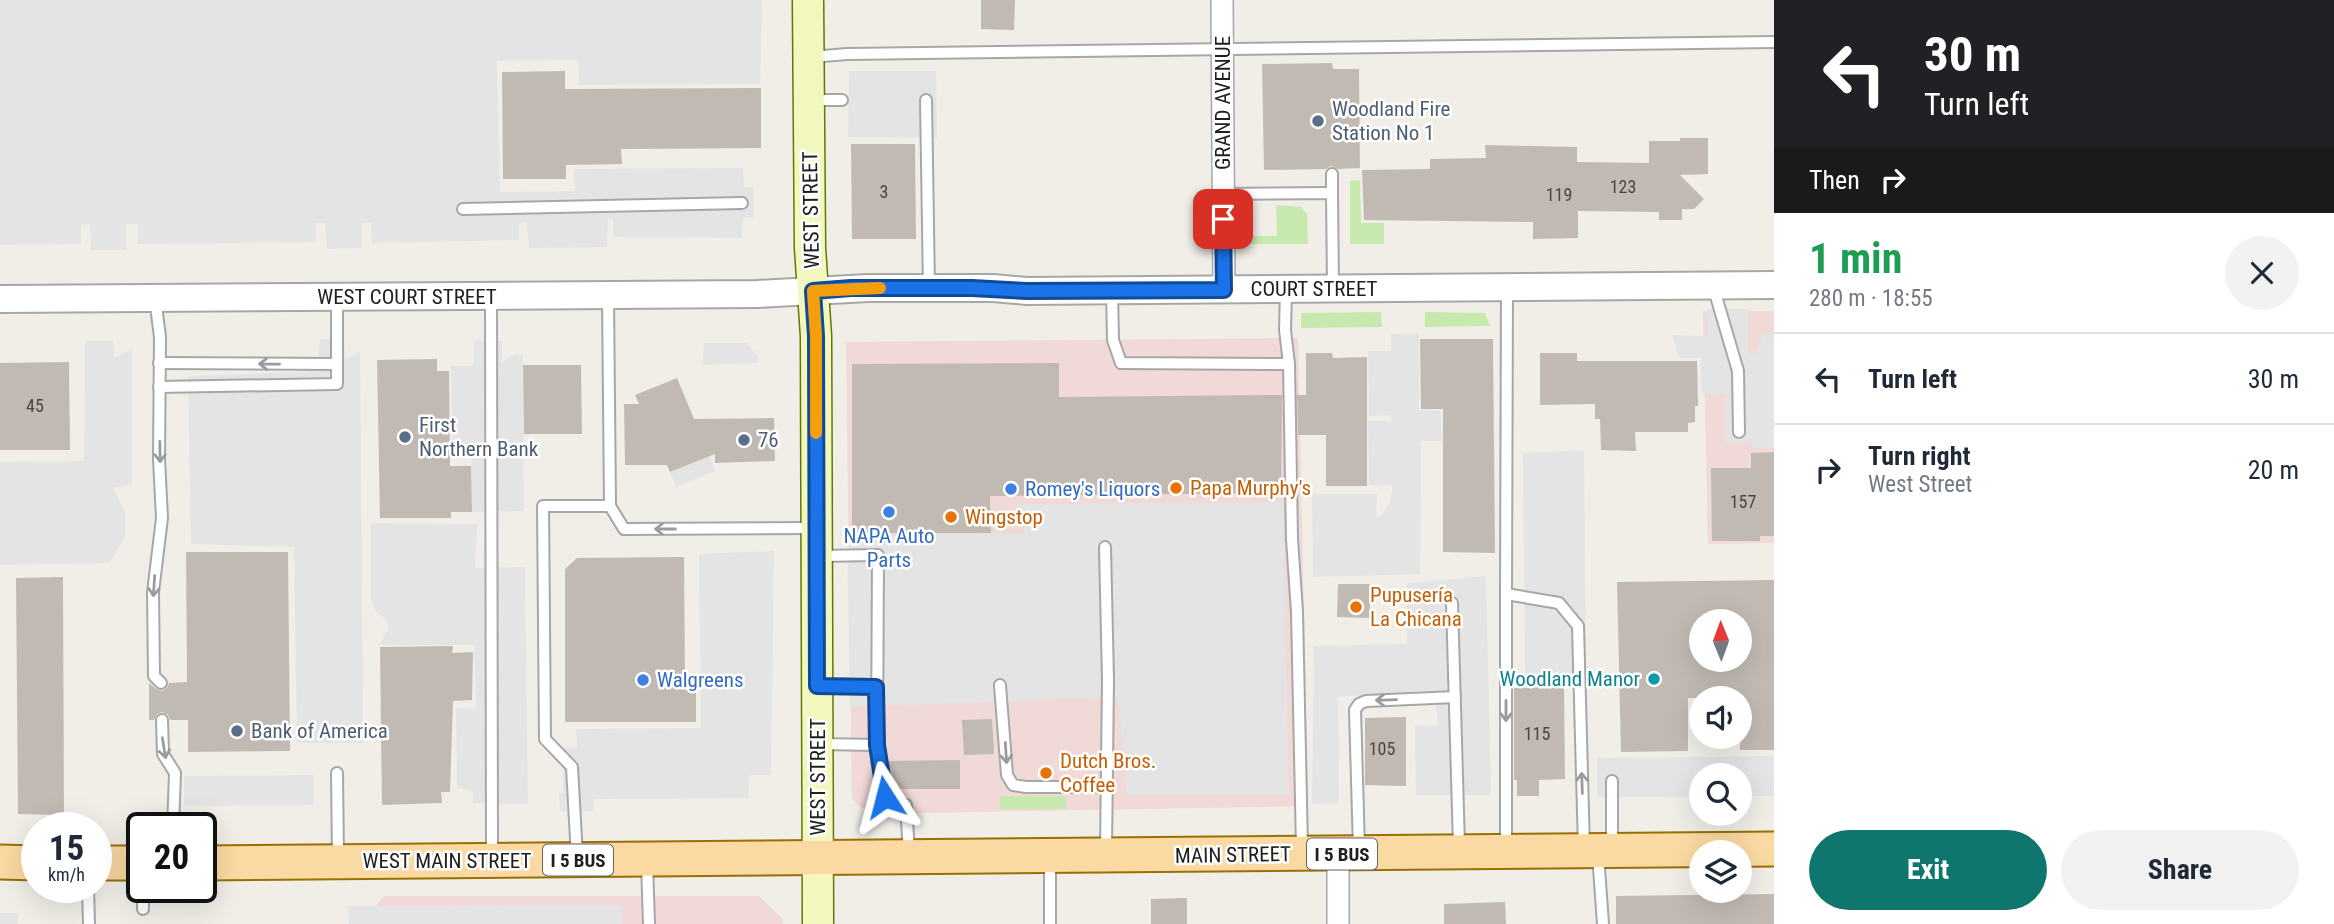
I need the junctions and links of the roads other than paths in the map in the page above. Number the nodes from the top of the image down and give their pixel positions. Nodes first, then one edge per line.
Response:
1 (808, 0) edge
2 (1222, 0) edge
3 (1774, 43) edge
4 (1223, 50) junction
5 (808, 58) junction
6 (809, 100) junction
7 (842, 100) dead end
8 (926, 100) dead end
9 (1332, 174) dead end
10 (1332, 193) junction
11 (1223, 194) junction
12 (742, 203) dead end
13 (463, 209) dead end
14 (1774, 285) edge
15 (1713, 286) junction
16 (1507, 287) junction
17 (929, 288) junction
18 (1286, 289) junction
19 (1333, 289) junction
20 (1224, 290) junction
21 (813, 291) junction
22 (1112, 291) junction
23 (608, 295) junction
24 (491, 296) junction
25 (337, 297) junction
26 (155, 298) junction
27 (0, 299) edge
28 (159, 363) junction
29 (337, 364) junction
30 (1289, 364) junction
31 (159, 387) junction
32 (1739, 432) dead end
33 (610, 506) junction
34 (817, 542) junction
35 (1105, 547) dead end
36 (1506, 594) junction
37 (1452, 603) dead end
38 (161, 683) dead end
39 (1000, 685) dead end
40 (817, 686) junction
41 (876, 687) junction
42 (1455, 697) junction
43 (162, 720) dead end
44 (818, 744) junction
45 (877, 745) junction
46 (337, 773) dead end
47 (1612, 781) dead end
48 (1107, 787) junction
49 (174, 812) edge
50 (1774, 849) edge
51 (1598, 851) junction
52 (1506, 852) junction
53 (1459, 853) junction
54 (1302, 854) junction
55 (1348, 854) junction
56 (1106, 856) junction
57 (1050, 857) junction
58 (818, 859) junction
59 (909, 859) junction
60 (577, 860) junction
61 (647, 860) junction
62 (492, 861) junction
63 (0, 862) edge
64 (338, 862) junction
65 (21, 863) edge
66 (217, 863) edge
67 (88, 903) edge
68 (143, 903) edge
69 (143, 909) dead end
70 (89, 924) edge
71 (649, 924) edge
72 (818, 924) edge
73 (1050, 924) edge
74 (1338, 924) edge
75 (1604, 924) edge

1 - 5 main road, WEST STREET
2 - 4 street, GRAND AVENUE
3 - 4 lane
4 - 5 lane
4 - 11 street, GRAND AVENUE
5 - 6 main road, WEST STREET
6 - 7 lane
6 - 21 main road, WEST STREET
8 - 17 lane
9 - 10 lane
10 - 11 lane
10 - 19 lane
11 - 20 street, GRAND AVENUE
12 - 13 lane
14 - 15 street, COURT STREET
15 - 16 street, COURT STREET
15 - 32 lane
16 - 19 street, COURT STREET
16 - 36 lane
17 - 21 street, COURT STREET
17 - 22 street, COURT STREET
18 - 19 street, COURT STREET
18 - 20 street, COURT STREET
18 - 30 lane
20 - 22 street, COURT STREET
21 - 23 street, WEST COURT STREET
21 - 34 main road, WEST STREET
22 - 30 lane
23 - 24 street, WEST COURT STREET
23 - 33 lane
24 - 25 street, WEST COURT STREET
24 - 62 lane
25 - 26 street, WEST COURT STREET
25 - 29 lane
26 - 27 street, WEST COURT STREET
26 - 28 lane
29 -> 28 lane
28 - 31 lane
29 - 31 lane
30 - 54 lane
31 -> 38 lane
34 -> 33 lane
33 - 60 lane
34 - 40 main road, WEST STREET
34 - 41 lane
35 - 48 lane
51 -> 36 lane
36 -> 52 lane
37 - 42 lane
39 -> 48 lane
40 - 41 lane
40 - 44 main road, WEST STREET
41 - 45 lane
42 - 53 lane
42 -> 55 lane
43 -> 49 lane
44 - 45 lane
44 - 58 main road, WEST STREET
45 - 59 lane
46 - 64 lane
47 - 51 lane
48 - 56 lane
50 - 51 main road, MAIN STREET / I 5 BUS
51 - 52 main road, MAIN STREET / I 5 BUS
51 - 75 lane
52 - 53 main road, MAIN STREET / I 5 BUS
53 - 55 main road, MAIN STREET / I 5 BUS
54 - 55 main road, MAIN STREET / I 5 BUS
54 - 56 main road, MAIN STREET / I 5 BUS
55 - 74 street
56 - 57 main road, MAIN STREET / I 5 BUS
57 - 59 main road, MAIN STREET / I 5 BUS
57 - 73 lane
58 - 59 main road, MAIN STREET / I 5 BUS
58 - 61 main road, WEST MAIN STREET / I 5 BUS
58 - 72 main road, WEST STREET
60 - 61 main road, WEST MAIN STREET / I 5 BUS
60 - 62 main road, WEST MAIN STREET / I 5 BUS
61 - 71 lane
62 - 64 main road, WEST MAIN STREET / I 5 BUS
63 - 65 main road
64 - 66 main road, WEST MAIN STREET / I 5 BUS
67 - 70 lane
68 - 69 lane

